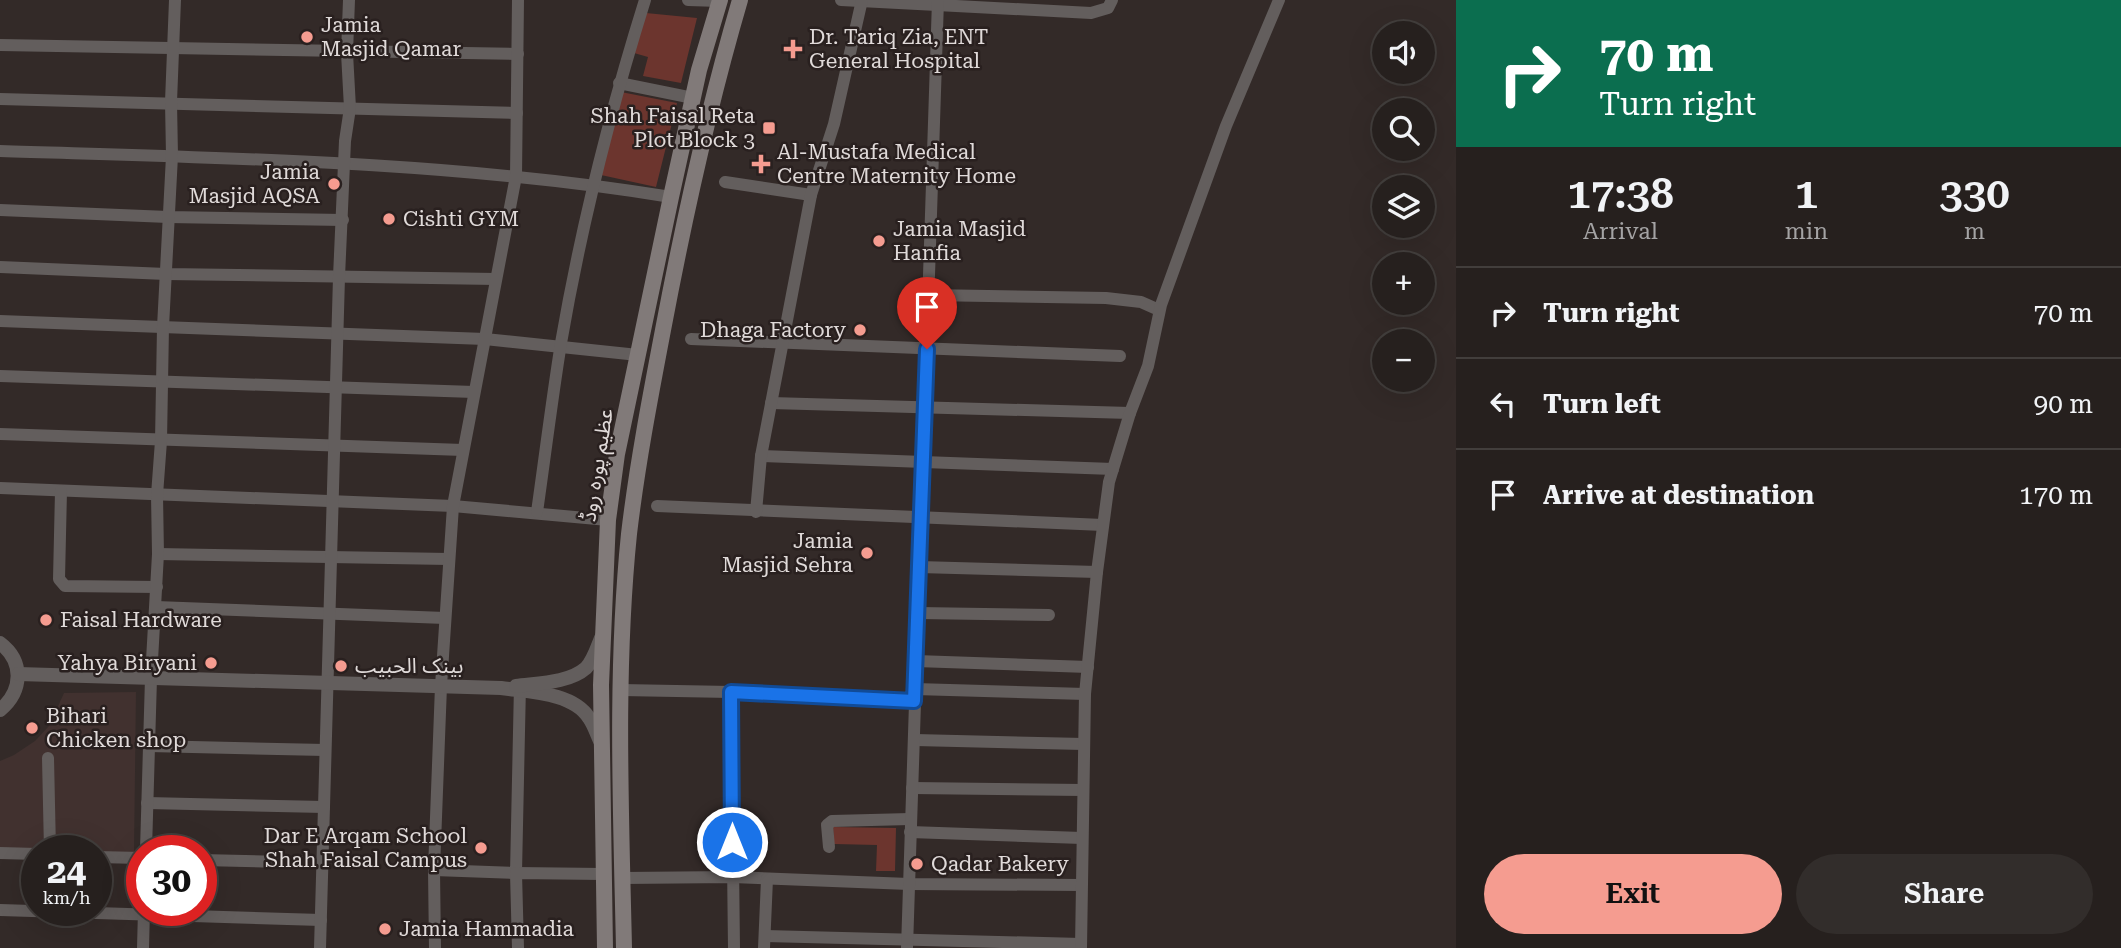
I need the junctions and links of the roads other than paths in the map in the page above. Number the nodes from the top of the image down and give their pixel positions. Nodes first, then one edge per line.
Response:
1 (175, 0) edge
2 (349, 0) edge
3 (518, 0) edge
4 (645, 0) edge
5 (688, 0) edge
6 (740, 0) edge
7 (841, 0) edge
8 (862, 0) edge
9 (1112, 0) edge
10 (1279, 0) edge
11 (720, 1) edge
12 (938, 2) edge
13 (0, 45) edge
14 (173, 49) junction
15 (347, 53) junction
16 (518, 54) junction
17 (619, 83) junction
18 (693, 98) junction
19 (0, 99) edge
20 (171, 102) junction
21 (350, 108) junction
22 (517, 113) junction
23 (0, 151) edge
24 (172, 156) junction
25 (344, 165) junction
26 (516, 176) junction
27 (725, 182) dead end
28 (593, 185) junction
29 (811, 195) junction
30 (671, 197) junction
31 (0, 210) edge
32 (168, 217) junction
33 (343, 220) junction
34 (0, 267) edge
35 (166, 274) junction
36 (339, 277) junction
37 (496, 279) junction
38 (928, 295) junction
39 (1159, 310) junction
40 (0, 321) edge
41 (163, 327) junction
42 (339, 333) junction
43 (485, 339) junction
44 (691, 340) dead end
45 (783, 342) junction
46 (561, 345) junction
47 (927, 349) junction
48 (638, 355) junction
49 (1119, 356) dead end
50 (0, 376) edge
51 (163, 380) junction
52 (337, 387) junction
53 (474, 392) junction
54 (771, 403) junction
55 (924, 408) junction
56 (1130, 413) junction
57 (0, 434) edge
58 (161, 441) junction
59 (335, 446) junction
60 (463, 450) junction
61 (761, 456) junction
62 (923, 463) junction
63 (1113, 469) junction
64 (0, 488) edge
65 (61, 491) junction
66 (157, 495) junction
67 (333, 500) junction
68 (453, 506) junction
69 (657, 506) dead end
70 (537, 512) junction
71 (756, 512) junction
72 (921, 518) junction
73 (608, 520) junction
74 (1103, 525) junction
75 (158, 554) junction
76 (331, 557) junction
77 (449, 559) junction
78 (919, 567) junction
79 (1097, 572) junction
80 (157, 587) junction
81 (156, 607) junction
82 (918, 613) junction
83 (329, 614) junction
84 (1049, 615) dead end
85 (445, 618) junction
86 (603, 635) junction
87 (0, 643) edge
88 (916, 661) junction
89 (1088, 667) junction
90 (18, 674) junction
91 (151, 678) junction
92 (327, 682) junction
93 (441, 686) junction
94 (519, 688) junction
95 (621, 690) junction
96 (731, 692) junction
97 (1085, 694) junction
98 (915, 695) junction
99 (0, 710) edge
100 (915, 740) junction
101 (601, 744) junction
102 (1084, 744) junction
103 (149, 747) junction
104 (325, 750) junction
105 (48, 758) dead end
106 (912, 788) junction
107 (1083, 790) junction
108 (147, 803) junction
109 (324, 807) junction
110 (910, 826) junction
111 (50, 835) edge
112 (146, 835) edge
113 (1082, 838) junction
114 (828, 847) dead end
115 (0, 853) edge
116 (21, 854) edge
117 (217, 860) edge
118 (322, 863) junction
119 (434, 870) junction
120 (516, 873) junction
121 (603, 874) junction
122 (733, 877) junction
123 (622, 878) junction
124 (767, 879) junction
125 (909, 884) junction
126 (1081, 885) junction
127 (604, 896) junction
128 (623, 896) junction
129 (0, 910) edge
130 (126, 913) edge
131 (217, 916) edge
132 (321, 920) junction
133 (144, 926) edge
134 (765, 942) edge
135 (907, 943) edge
136 (1081, 946) edge
137 (143, 948) edge
138 (320, 948) edge
139 (435, 948) edge
140 (518, 948) edge
141 (605, 948) edge
142 (624, 948) edge
143 (734, 948) edge

1 - 14 street
2 - 15 street
3 - 16 street
4 - 17 street
5 - 11 street
6 - 95 main road, عظیم پورہ روڈ
7 - 8 street
8 - 12 street
8 - 29 street
9 - 12 street
10 - 39 street
11 - 18 main road, عظیم پورہ روڈ
12 - 38 street
13 - 14 street
14 - 15 street
14 - 20 street
15 - 16 street
15 - 21 street
16 - 22 street
17 - 18 street
17 - 28 street
18 - 30 main road, عظیم پورہ روڈ
19 - 20 street
20 - 21 street
20 - 24 street
21 - 22 street
21 - 25 street
22 - 26 street
23 - 24 street
24 - 25 street
24 - 32 street
25 - 26 street
25 - 33 street
26 - 28 street
26 - 37 street
27 - 29 street
28 - 30 street
28 - 46 street
29 - 45 street
30 - 48 main road, عظیم پورہ روڈ
31 - 32 street
32 - 33 street
32 - 35 street
33 - 36 street
34 - 35 street
35 - 36 street
35 - 41 street
36 - 37 street
36 - 42 street
37 - 43 street
38 - 39 street
38 - 47 street
39 - 56 street
40 - 41 street
41 - 42 street
41 - 51 street
42 - 43 street
42 - 52 street
43 - 46 street
43 - 53 street
44 - 45 street
45 - 47 street
45 - 54 street
46 - 48 street
46 - 70 street
47 - 49 street
47 - 55 street
48 - 73 main road, عظیم پورہ روڈ
50 - 51 street
51 - 52 street
51 - 58 street
52 - 53 street
52 - 59 street
53 - 60 street
54 - 55 street
54 - 61 street
55 - 56 street
55 - 62 street
56 - 63 street
57 - 58 street
58 - 59 street
58 - 66 street
59 - 60 street
59 - 67 street
60 - 68 street
61 - 62 street
61 - 71 street
62 - 63 street
62 - 72 street
63 - 74 street
64 - 65 street
65 - 66 street
65 - 80 street
66 - 67 street
66 - 75 street
67 - 68 street
67 - 76 street
68 - 70 street
68 - 77 street
69 - 71 street
70 - 73 street
71 - 72 street
72 - 74 street
72 - 78 street
73 - 86 main road, عظیم پورہ روڈ
74 - 79 street
75 - 76 street
75 - 80 street
76 - 77 street
76 - 83 street
77 - 85 street
78 - 79 street
78 - 82 street
79 - 89 street
80 - 81 street
81 - 83 street
81 - 91 street
82 - 84 street
82 - 88 street
83 - 85 street
83 - 92 street
85 - 93 street
86 - 94 street
86 - 101 main road, عظیم پورہ روڈ
87 - 90 street
88 - 89 street
88 - 98 street
89 - 97 street
90 - 91 street
90 - 99 street
91 - 92 street
91 - 103 street
92 - 93 street
92 - 104 street
93 - 94 street
93 - 119 street
94 - 101 street
94 - 120 street
95 - 96 street
95 - 123 main road, عظیم پورہ روڈ
96 - 98 street
96 - 122 street
97 - 98 street
97 - 102 street
98 - 100 street
100 - 102 street
100 - 106 street
101 - 121 main road, عظیم پورہ روڈ
102 - 107 street
103 - 104 street
103 - 108 street
104 - 109 street
105 - 111 street
106 - 107 street
106 - 110 street
107 - 113 street
108 - 109 street
108 - 112 street
109 - 118 street
110 - 113 street
110 - 114 street
110 - 125 street
113 - 126 street
115 - 116 street
117 - 118 street
118 - 132 street
119 - 120 street
119 - 139 street
120 - 121 street
120 - 140 street
121 - 127 main road, عظیم پورہ روڈ
122 - 123 street
122 - 124 street
122 - 143 street
123 - 128 main road, عظیم پورہ روڈ
124 - 125 street
124 - 134 street
125 - 126 street
125 - 135 street
126 - 136 street
127 - 128 main road
127 - 141 main road, عظیم پورہ روڈ
128 - 142 main road, عظیم پورہ روڈ
129 - 130 street
131 - 132 street
132 - 138 street
133 - 137 street
134 - 135 street
135 - 136 street

